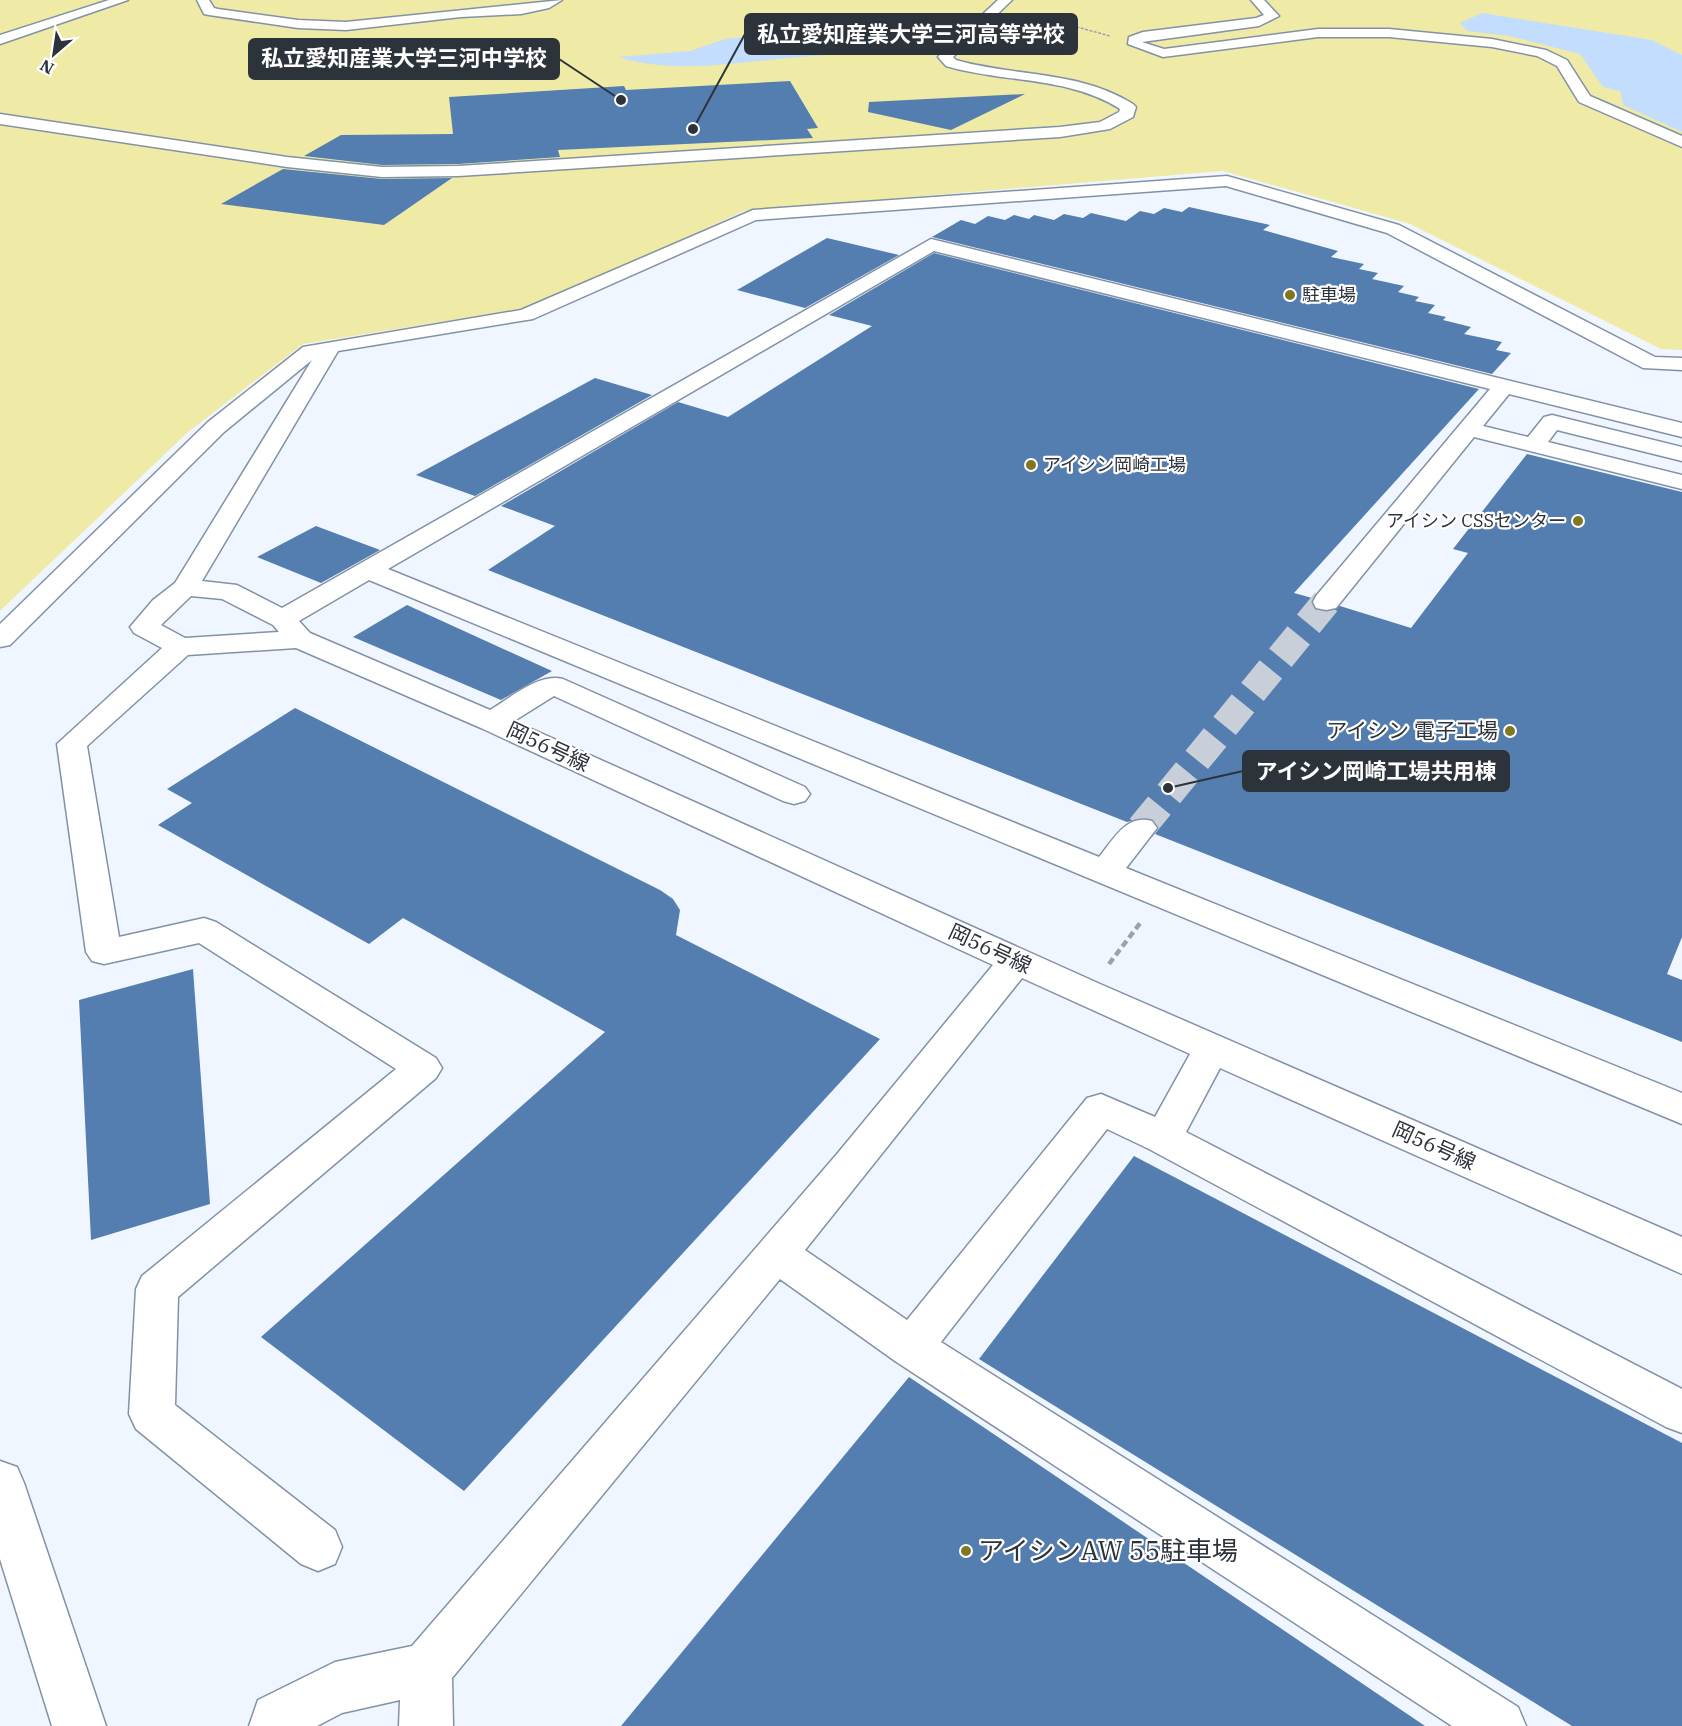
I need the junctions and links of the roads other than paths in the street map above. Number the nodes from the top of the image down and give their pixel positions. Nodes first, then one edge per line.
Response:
1 (122, 0) edge
2 (203, 0) edge
3 (556, 0) edge
4 (1006, 0) edge
5 (1257, 0) edge
6 (0, 40) edge
7 (0, 119) edge
8 (1682, 142) edge
9 (331, 346) junction
10 (1682, 364) edge
11 (1503, 387) junction
12 (1468, 429) junction
13 (1682, 430) edge
14 (1533, 446) junction
15 (1682, 454) edge
16 (1682, 482) edge
17 (366, 570) junction
18 (185, 588) junction
19 (1326, 602) tunnel mouth
20 (291, 629) junction
21 (0, 639) edge
22 (180, 647) junction
23 (492, 722) junction
24 (794, 794) dead end
25 (1141, 828) tunnel mouth
26 (1105, 872) junction
27 (1016, 960) junction
28 (1212, 1048) junction
29 (1682, 1109) edge
30 (1163, 1138) junction
31 (776, 1253) junction
32 (1682, 1256) edge
33 (911, 1347) junction
34 (1682, 1412) edge
35 (0, 1483) edge
36 (318, 1547) dead end
37 (426, 1669) junction
38 (80, 1726) edge
39 (276, 1726) edge
40 (426, 1726) edge
41 (1499, 1726) edge

1 - 6 street
2 - 3 street
4 - 7 street
5 - 8 street
9 - 10 street
9 - 18 street
9 - 21 street
11 - 12 street
11 - 13 street
11 - 17 street
12 - 14 street
12 - 19 street
14 - 15 street
14 - 16 street
17 - 20 street
17 - 26 street
18 - 20 street, 岡56号線
18 - 22 street
20 - 22 street
20 - 23 street, 岡56号線
22 - 36 street
23 - 24 street
23 - 27 street, 岡56号線
25 - 26 street
26 - 29 street
27 - 28 street, 岡56号線
27 - 31 street
28 - 30 street
28 - 32 street, 岡56号線
30 - 33 street
30 - 34 street
31 - 33 street
31 - 37 street
33 - 41 street
35 - 38 street
37 - 39 street
37 - 40 street

